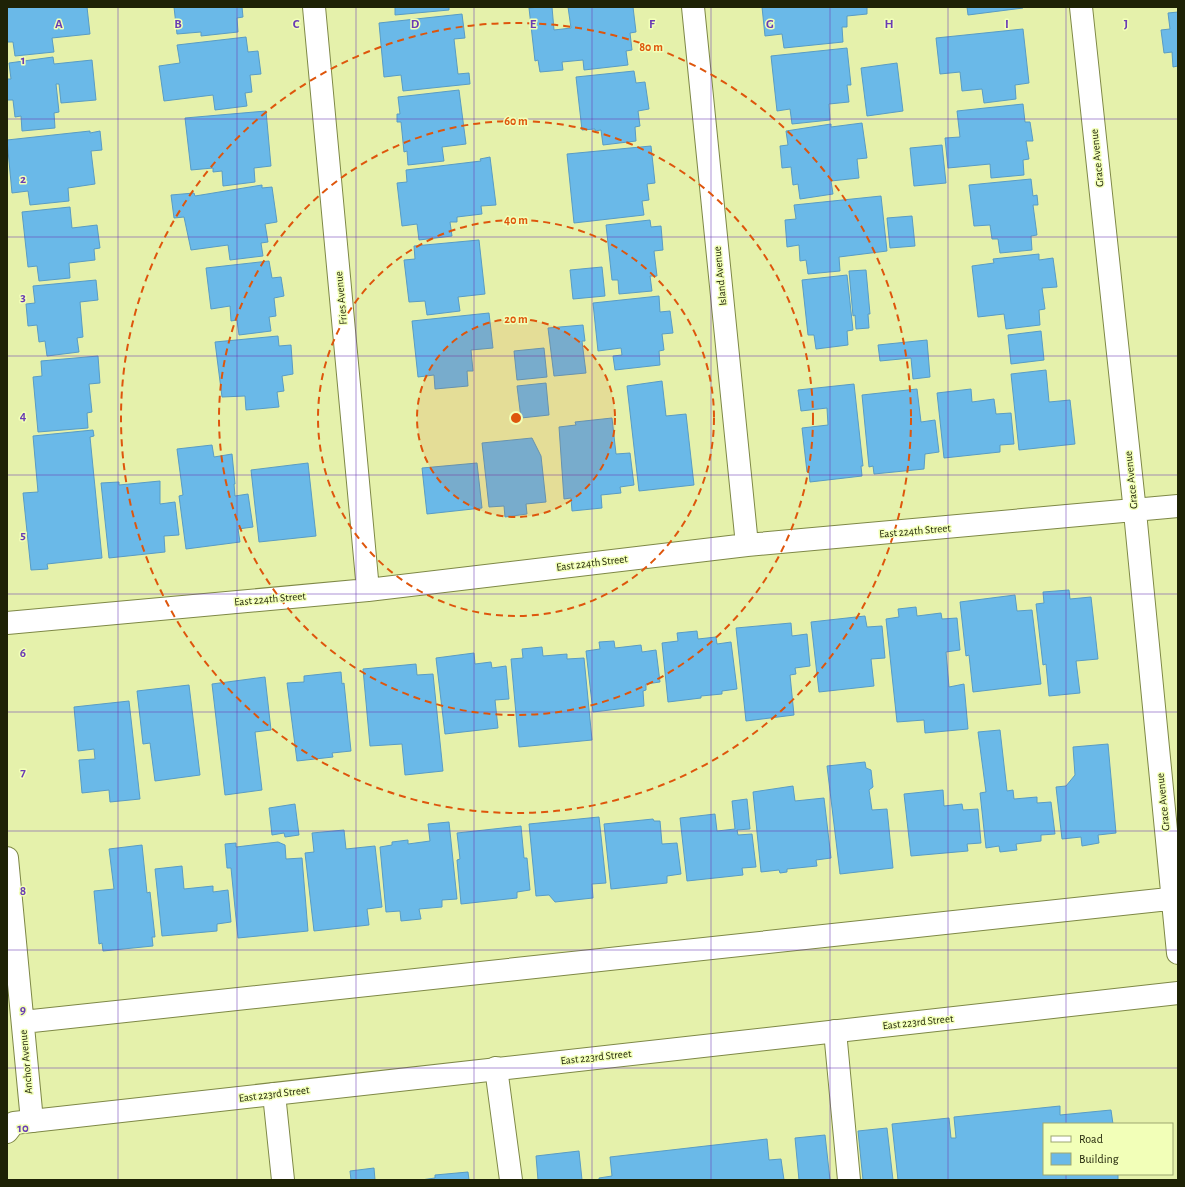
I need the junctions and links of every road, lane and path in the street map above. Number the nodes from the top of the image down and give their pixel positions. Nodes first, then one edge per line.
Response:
1 (314, 7) edge
2 (694, 7) edge
3 (1081, 7) edge
4 (1178, 506) edge
5 (1135, 512) junction
6 (748, 545) junction
7 (368, 590) junction
8 (7, 623) edge
9 (7, 858) edge
10 (1175, 898) edge
11 (1178, 953) edge
12 (1178, 993) edge
13 (23, 1022) junction
14 (835, 1031) junction
15 (496, 1068) junction
16 (274, 1094) junction
17 (15, 1123) edge
18 (283, 1180) edge
19 (511, 1180) edge
20 (849, 1180) edge

1 - 7 street, Fries Avenue
2 - 6 street, Island Avenue
3 - 5 street, Grace Avenue
4 - 5 street, East 224th Street
5 - 6 street, East 224th Street
5 - 10 street, Grace Avenue
6 - 7 street, East 224th Street
7 - 8 street, East 224th Street
9 - 13 street, Anchor Avenue
10 - 11 street, Grace Avenue
10 - 13 street
12 - 14 street, East 223rd Street
13 - 17 street, Anchor Avenue
14 - 15 street, East 223rd Street
14 - 20 street
15 - 16 street, East 223rd Street
15 - 19 street
16 - 17 street, East 223rd Street
16 - 18 street

